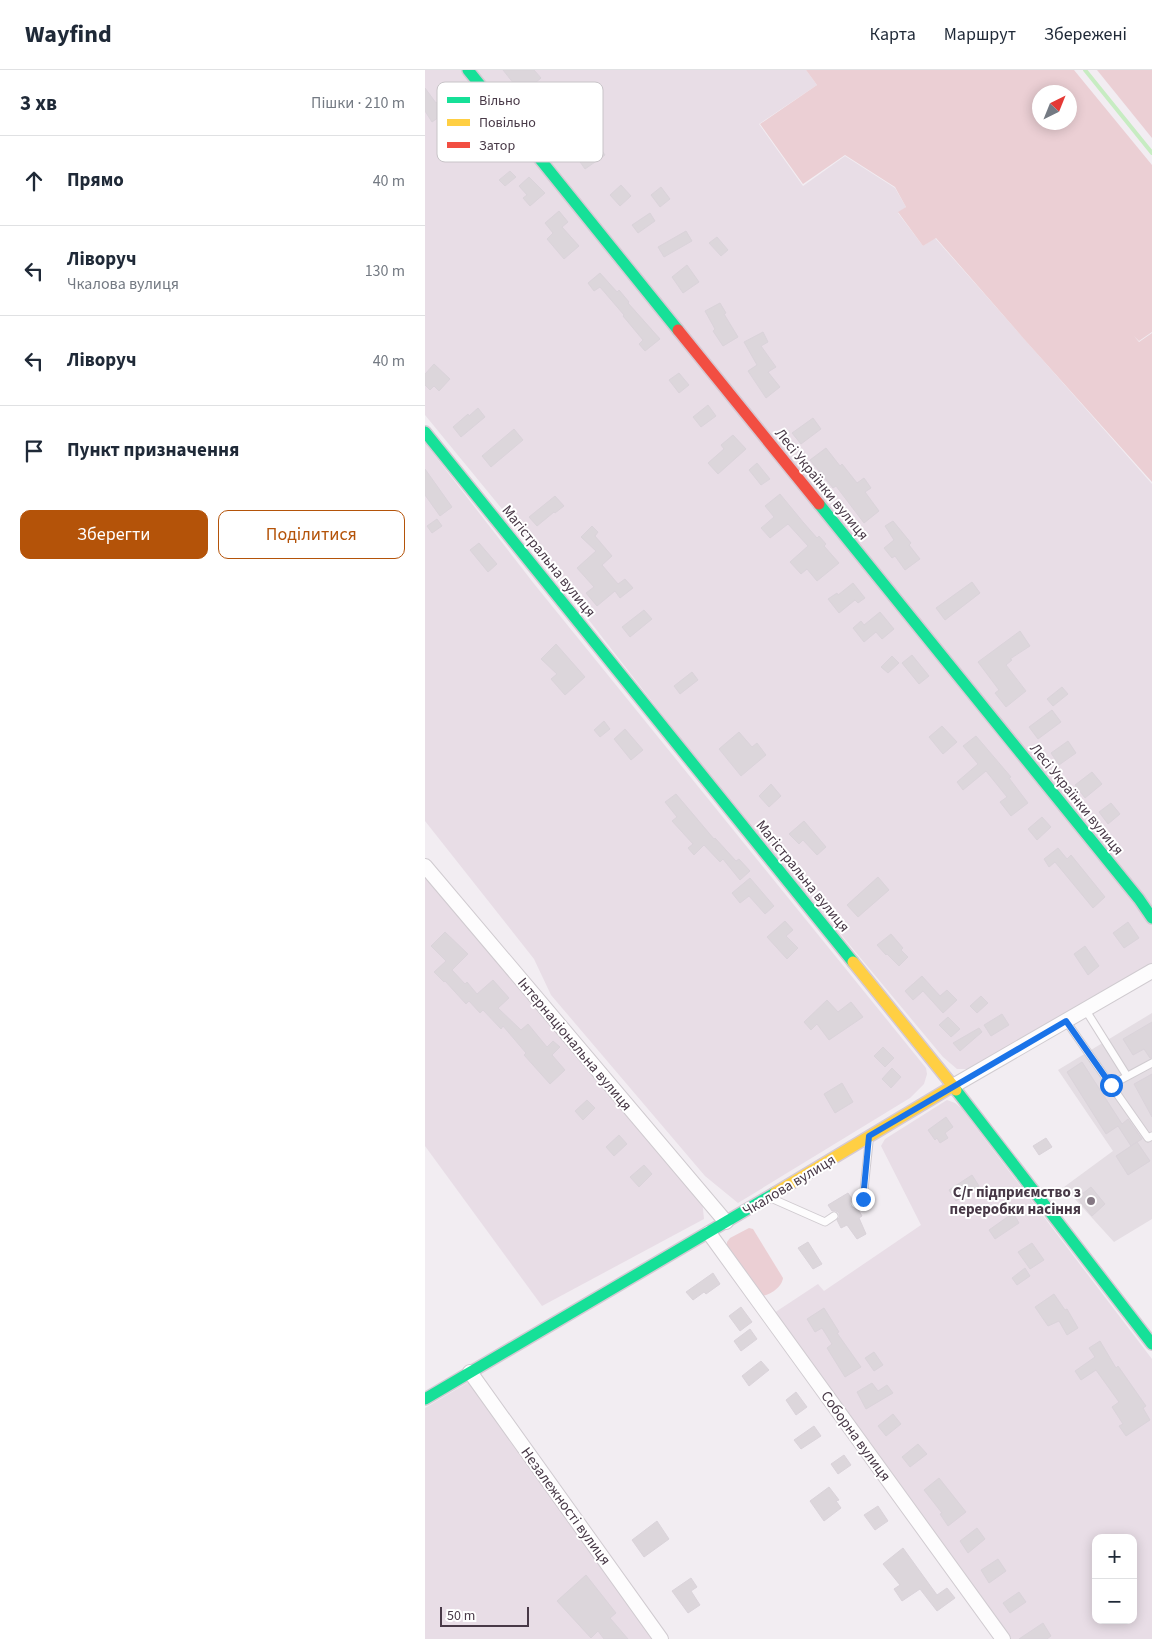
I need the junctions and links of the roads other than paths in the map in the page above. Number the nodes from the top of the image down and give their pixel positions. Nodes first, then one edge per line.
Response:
1 (468, 70) edge
2 (478, 82) edge
3 (542, 162) edge
4 (425, 432) edge
5 (425, 866) edge
6 (1152, 918) edge
7 (1152, 971) edge
8 (1085, 1009) junction
9 (1066, 1021) junction
10 (1152, 1063) edge
11 (1127, 1076) junction
12 (1111, 1085) junction
13 (953, 1086) junction
14 (869, 1136) junction
15 (1152, 1136) edge
16 (768, 1197) junction
17 (855, 1204) dead end
18 (834, 1216) dead end
19 (726, 1222) junction
20 (709, 1233) junction
21 (1152, 1344) edge
22 (470, 1372) junction
23 (425, 1399) edge
24 (661, 1639) edge
25 (1003, 1639) edge

1 - 2 main road, Лесі Українки вулиця
3 - 6 main road, Лесі Українки вулиця
4 - 13 main road, Магістральна вулиця
5 - 19 street, Інтернаціональна вулиця
7 - 8 street, Чкалова вулиця
8 - 9 street, Чкалова вулиця
8 - 11 lane
9 - 12 lane
9 - 13 street, Чкалова вулиця
10 - 11 lane
11 - 12 lane
12 - 15 lane
13 - 14 main road, Чкалова вулиця
13 - 21 main road, Магістральна вулиця
14 - 16 main road, Чкалова вулиця
14 - 17 lane
16 - 18 lane
16 - 19 main road, Чкалова вулиця
19 - 20 main road, Чкалова вулиця
20 - 22 main road, Чкалова вулиця
20 - 25 street, Соборна вулиця
22 - 23 main road, Чкалова вулиця
22 - 24 street, Незалежності вулиця

